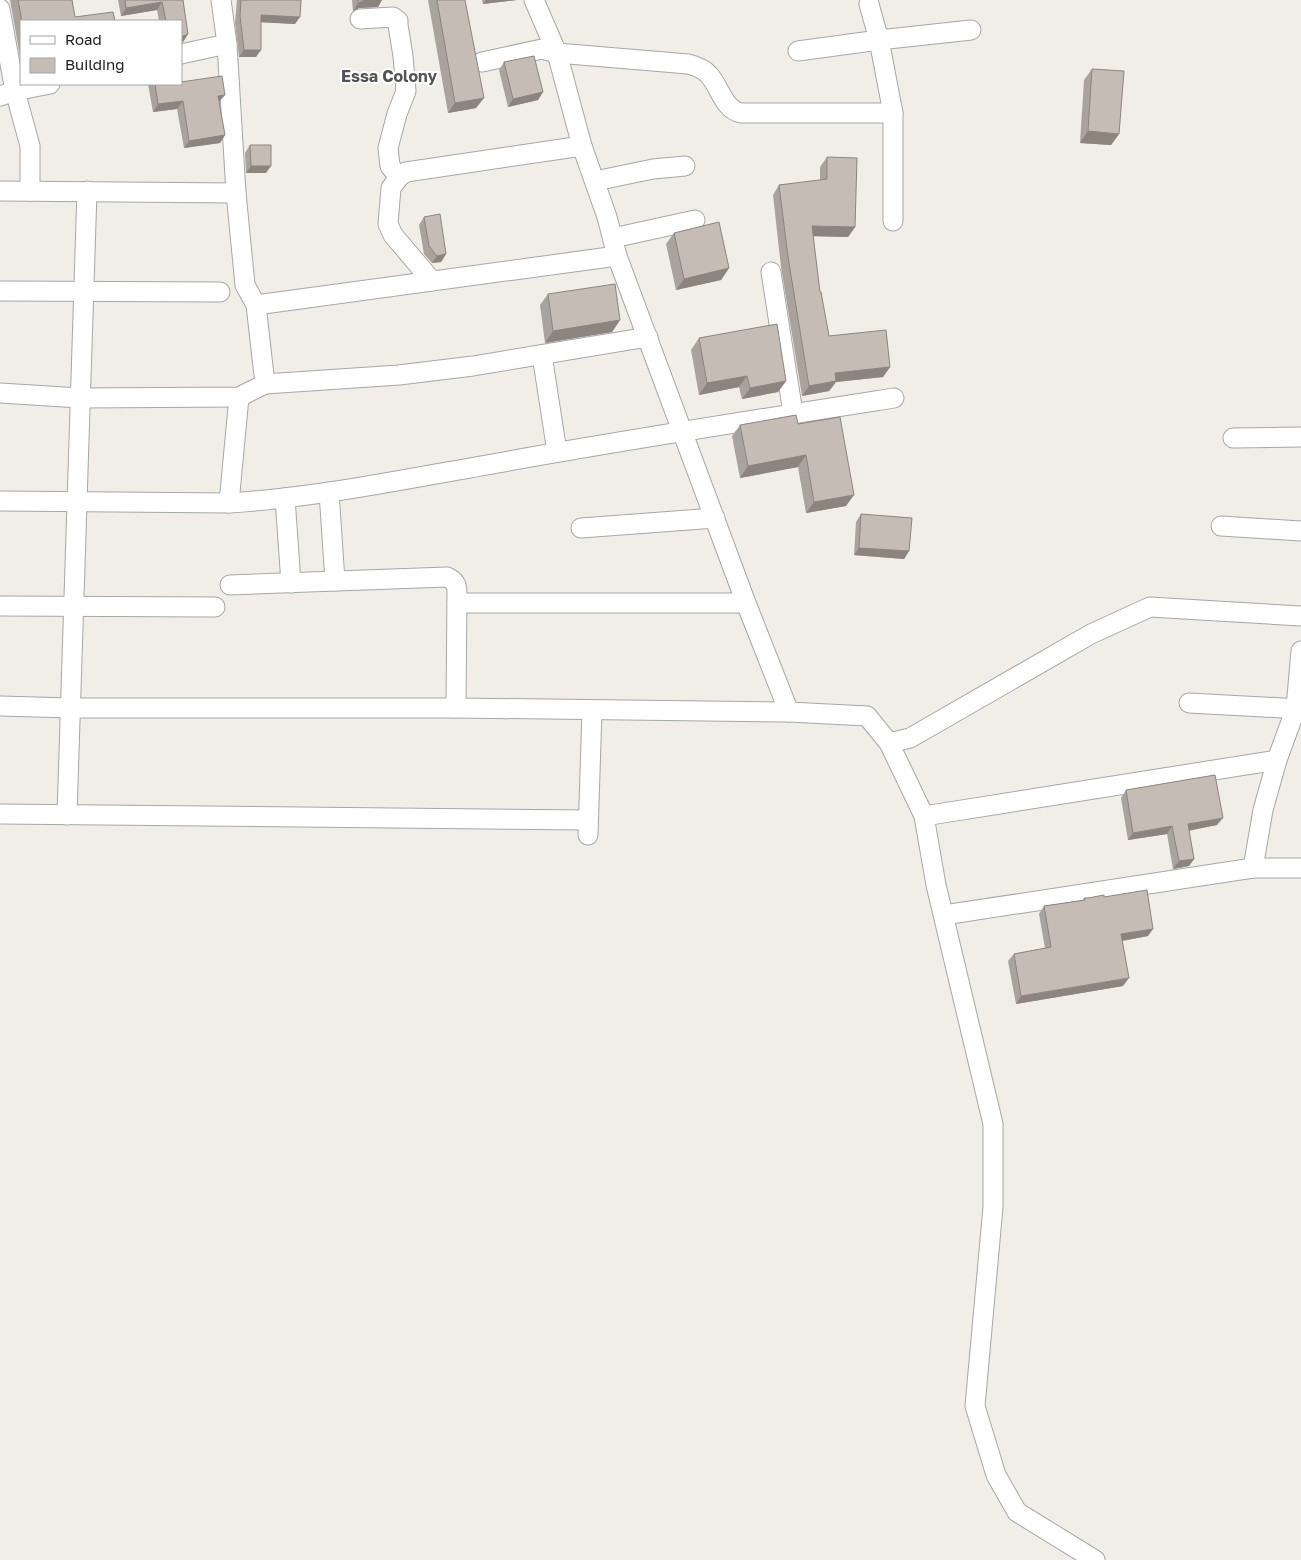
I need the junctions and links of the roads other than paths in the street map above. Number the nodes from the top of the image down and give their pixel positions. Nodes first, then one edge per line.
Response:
1 (221, 0) edge
2 (534, 0) edge
3 (868, 4) dead end
4 (0, 10) edge
5 (360, 20) dead end
6 (971, 30) dead end
7 (879, 40) junction
8 (226, 44) junction
9 (798, 51) dead end
10 (557, 53) junction
11 (182, 54) edge
12 (482, 62) dead end
13 (46, 85) edge
14 (7, 94) edge
15 (893, 113) junction
16 (582, 146) junction
17 (685, 166) dead end
18 (399, 177) junction
19 (595, 181) junction
20 (0, 190) edge
21 (30, 191) junction
22 (87, 191) junction
23 (236, 193) junction
24 (695, 220) dead end
25 (893, 221) dead end
26 (615, 247) junction
27 (771, 272) dead end
28 (432, 281) junction
29 (84, 290) junction
30 (0, 291) edge
31 (220, 292) dead end
32 (256, 305) junction
33 (648, 337) junction
34 (542, 355) junction
35 (265, 384) junction
36 (0, 393) edge
37 (80, 398) junction
38 (238, 398) junction
39 (894, 398) dead end
40 (793, 414) junction
41 (682, 431) junction
42 (1301, 437) edge
43 (1233, 438) dead end
44 (558, 452) junction
45 (329, 492) junction
46 (285, 498) junction
47 (0, 501) edge
48 (77, 501) junction
49 (229, 502) junction
50 (715, 518) junction
51 (1220, 526) dead end
52 (581, 528) dead end
53 (1301, 531) edge
54 (335, 582) junction
55 (291, 583) junction
56 (230, 585) dead end
57 (457, 603) junction
58 (746, 603) junction
59 (74, 605) junction
60 (0, 606) edge
61 (215, 606) dead end
62 (1301, 616) edge
63 (1301, 651) edge
64 (1189, 703) dead end
65 (0, 706) edge
66 (71, 708) junction
67 (456, 708) junction
68 (1298, 708) edge
69 (592, 711) junction
70 (789, 712) junction
71 (889, 743) junction
72 (1277, 760) junction
73 (0, 814) edge
74 (68, 815) junction
75 (924, 816) junction
76 (1253, 868) junction
77 (1301, 868) edge
78 (944, 915) junction
79 (1095, 1560) edge

1 - 8 street
2 - 10 street
3 - 7 street
4 - 14 street
5 - 18 street
6 - 7 street
7 - 9 street
7 - 15 street
8 - 11 street
8 - 23 street
10 - 12 street
10 - 15 street
10 - 16 street
13 - 14 street
14 - 21 street
15 - 25 street
16 - 18 street
16 - 19 street
17 - 19 street
18 - 28 street
19 - 26 street
20 - 21 street
21 - 22 street
22 - 23 street
22 - 29 street
23 - 32 street
24 - 26 street
26 - 28 street
26 - 33 street
27 - 40 street
28 - 32 street
29 - 30 street
29 - 31 street
29 - 37 street
32 - 35 street
33 - 34 street
33 - 41 street
34 - 35 street
34 - 44 street
35 - 38 street
36 - 37 street
37 - 38 street
37 - 48 street
38 - 49 street
39 - 40 street
40 - 41 street
41 - 44 street
41 - 50 street
42 - 43 street
44 - 45 street
45 - 46 street
45 - 54 street
46 - 49 street
46 - 55 street
47 - 48 street
48 - 49 street
48 - 59 street
50 - 52 street
50 - 58 street
51 - 53 street
54 - 55 street
54 - 57 street
55 - 56 street
57 - 58 street
57 - 67 street
58 - 70 street
59 - 60 street
59 - 61 street
59 - 66 street
62 - 71 street
63 - 68 street
64 - 68 street
65 - 66 street
66 - 67 street
66 - 74 street
67 - 69 street
68 - 72 street
69 - 70 street
69 - 74 street
70 - 71 street
71 - 75 street
72 - 75 street
72 - 76 street
73 - 74 street
75 - 78 street
76 - 77 street
76 - 78 street
78 - 79 street

